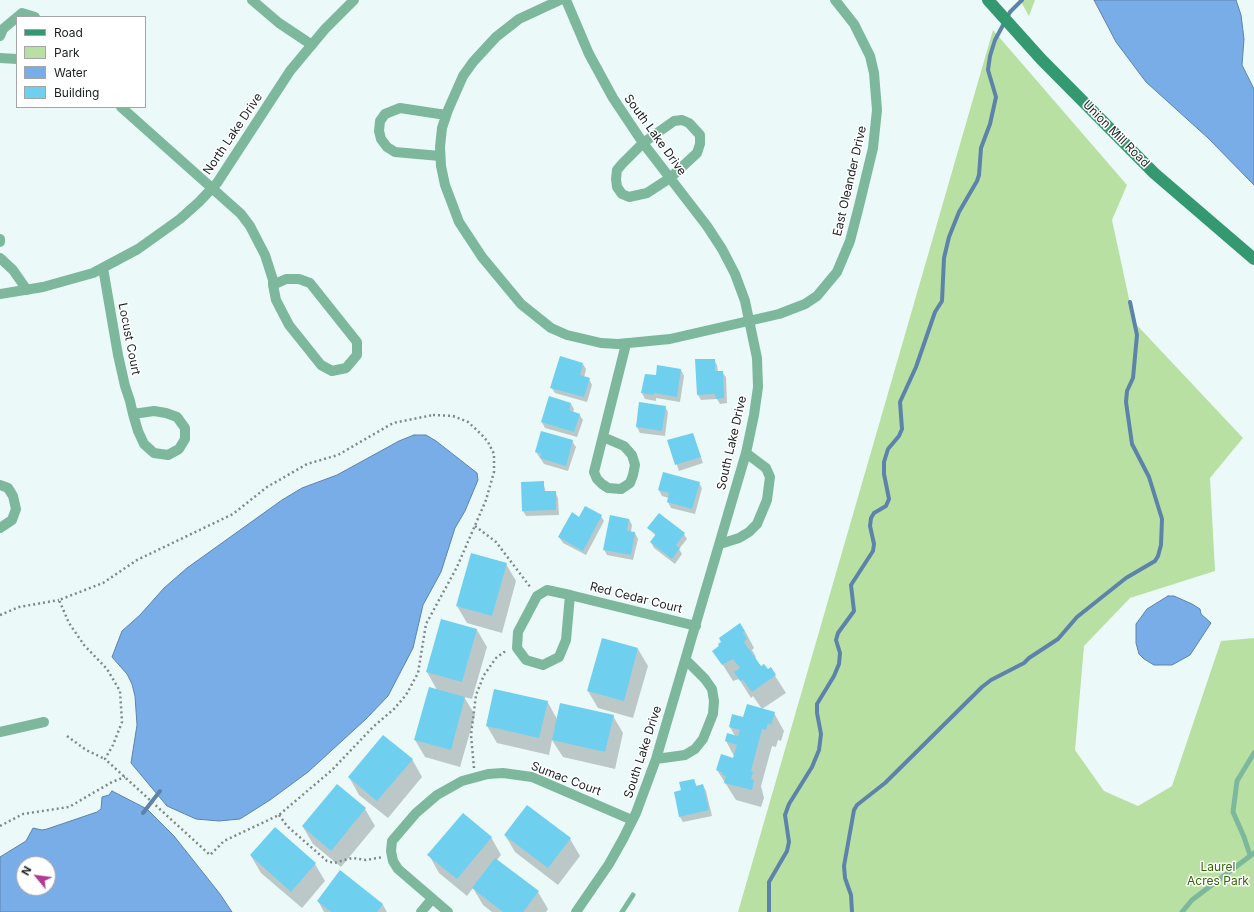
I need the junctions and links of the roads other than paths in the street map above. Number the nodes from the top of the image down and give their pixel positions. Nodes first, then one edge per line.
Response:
1 (252, 0) edge
2 (354, 0) edge
3 (560, 0) edge
4 (566, 0) edge
5 (835, 0) edge
6 (988, 0) edge
7 (18, 16) edge
8 (32, 16) edge
9 (16, 18) edge
10 (0, 36) edge
11 (312, 44) junction
12 (0, 58) edge
13 (16, 59) edge
14 (122, 108) edge
15 (446, 115) junction
16 (643, 143) junction
17 (440, 156) junction
18 (670, 178) junction
19 (212, 187) junction
20 (0, 258) edge
21 (1254, 259) edge
22 (103, 268) junction
23 (273, 285) junction
24 (28, 290) junction
25 (0, 294) edge
26 (749, 321) junction
27 (626, 344) junction
28 (133, 414) junction
29 (603, 437) junction
30 (746, 453) junction
31 (0, 485) edge
32 (0, 528) edge
33 (720, 544) junction
34 (570, 594) junction
35 (696, 626) junction
36 (686, 660) junction
37 (44, 722) dead end
38 (1, 729) edge
39 (1254, 753) edge
40 (656, 759) junction
41 (632, 820) junction
42 (1252, 854) edge
43 (633, 895) dead end
44 (432, 899) junction
45 (421, 912) edge
46 (448, 912) edge
47 (576, 912) edge
48 (622, 912) edge
49 (1182, 912) edge

1 - 11 street
2 - 11 street, North Lake Drive
3 - 15 street, East Oleander Drive
4 - 16 street, South Lake Drive
5 - 26 street, East Oleander Drive
6 - 21 street, Union Mill Road
7 - 8 street
9 - 10 street
11 - 19 street, North Lake Drive
12 - 13 street
14 - 19 street
15 - 17 street, East Oleander Drive
15 - 17 street
16 - 18 street, South Lake Drive
16 - 18 street
16 - 18 street
17 - 27 street, East Oleander Drive
18 - 26 street, South Lake Drive
19 - 22 street, North Lake Drive
19 - 23 street
20 - 24 street
22 - 24 street, North Lake Drive
22 - 28 street, Locust Court
23 - 23 street
24 - 25 street, North Lake Drive
26 - 27 street, East Oleander Drive
26 - 30 street, South Lake Drive
27 - 29 street
28 - 28 street, Locust Court
29 - 29 street
30 - 33 street, South Lake Drive
30 - 33 street
31 - 32 street
33 - 35 street, South Lake Drive
34 - 34 street, Red Cedar Court
34 - 35 street, Red Cedar Court
35 - 36 street, South Lake Drive
36 - 40 street, South Lake Drive
36 - 40 street
37 - 38 street
39 - 42 lane
40 - 41 street, South Lake Drive
41 - 44 street, Sumac Court
41 - 47 street, South Lake Drive
42 - 49 lane
43 - 48 lane
44 - 45 street
44 - 46 street

